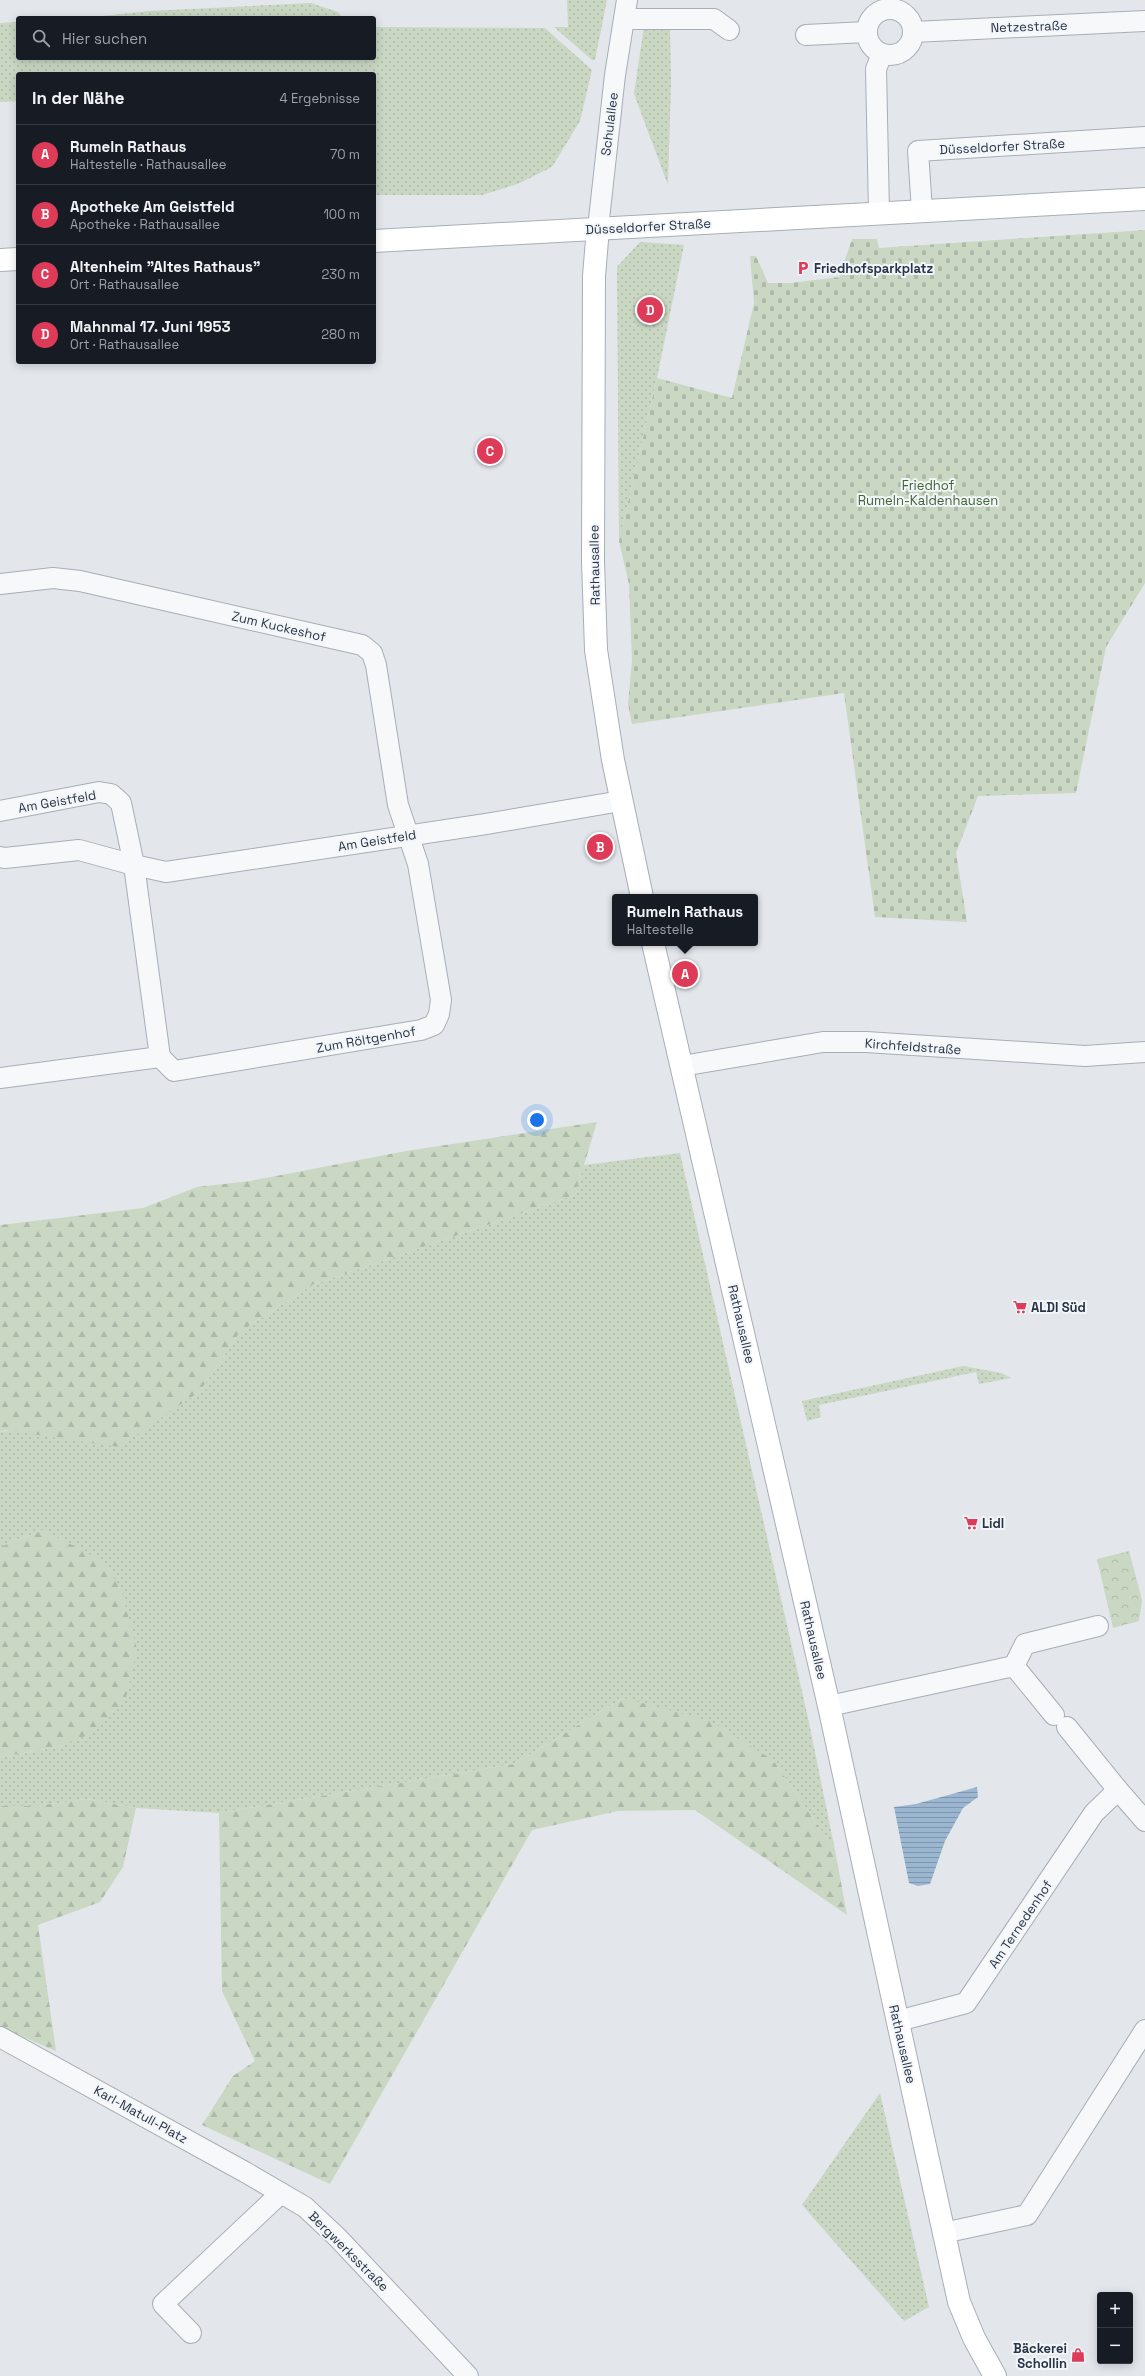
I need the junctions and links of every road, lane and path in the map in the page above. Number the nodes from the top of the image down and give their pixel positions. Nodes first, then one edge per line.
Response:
1 (627, 0) edge
2 (886, 4) edge
3 (624, 19) junction
4 (1145, 21) edge
5 (729, 30) dead end
6 (866, 32) junction
7 (913, 32) junction
8 (806, 35) dead end
9 (882, 54) junction
10 (1145, 138) edge
11 (1145, 199) edge
12 (922, 211) junction
13 (879, 213) junction
14 (598, 228) junction
15 (376, 241) edge
16 (16, 259) edge
17 (0, 260) edge
18 (0, 584) edge
19 (621, 801) junction
20 (0, 811) edge
21 (409, 836) junction
22 (0, 857) edge
23 (134, 865) junction
24 (641, 894) edge
25 (654, 946) edge
26 (1145, 1052) edge
27 (160, 1057) junction
28 (682, 1066) junction
29 (0, 1078) edge
30 (1098, 1626) dead end
31 (1014, 1666) junction
32 (829, 1706) junction
33 (1118, 1790) junction
34 (1145, 1821) edge
35 (898, 2021) junction
36 (1145, 2030) edge
37 (0, 2037) edge
38 (281, 2193) junction
39 (943, 2233) junction
40 (191, 2333) dead end
41 (468, 2376) edge
42 (995, 2376) edge

1 - 3 street, Schulallee
2 - 6 street
2 - 7 street
3 - 5 street
3 - 14 street, Schulallee
4 - 7 street, Netzestraße
6 - 8 street
6 - 9 street
7 - 9 street
9 - 13 street
10 - 12 street, Düsseldorfer Straße
11 - 12 main road, Düsseldorfer Straße
12 - 13 main road, Düsseldorfer Straße
13 - 14 main road, Düsseldorfer Straße
14 - 15 main road, Düsseldorfer Straße
14 - 19 main road, Rathausallee
16 - 17 main road
18 - 21 street, Zum Kuckeshof
19 - 21 street, Am Geistfeld
19 - 24 main road, Rathausallee
20 - 23 street, Am Geistfeld
21 - 23 street, Am Geistfeld
21 - 27 street, Zum Röltgenhof
22 - 23 street, Am Geistfeld
23 - 27 street
25 - 28 main road, Rathausallee
26 - 28 street, Kirchfeldstraße
27 - 29 street
28 - 32 main road, Rathausallee
30 - 31 street
31 - 32 street
31 - 33 street
32 - 35 main road, Rathausallee
33 - 34 street
33 - 35 street, Am Ternedenhof
35 - 39 main road, Rathausallee
36 - 39 street
37 - 38 street, Karl-Matull-Platz
38 - 40 street
38 - 41 street, Bergwerksstraße
39 - 42 main road, Rathausallee

